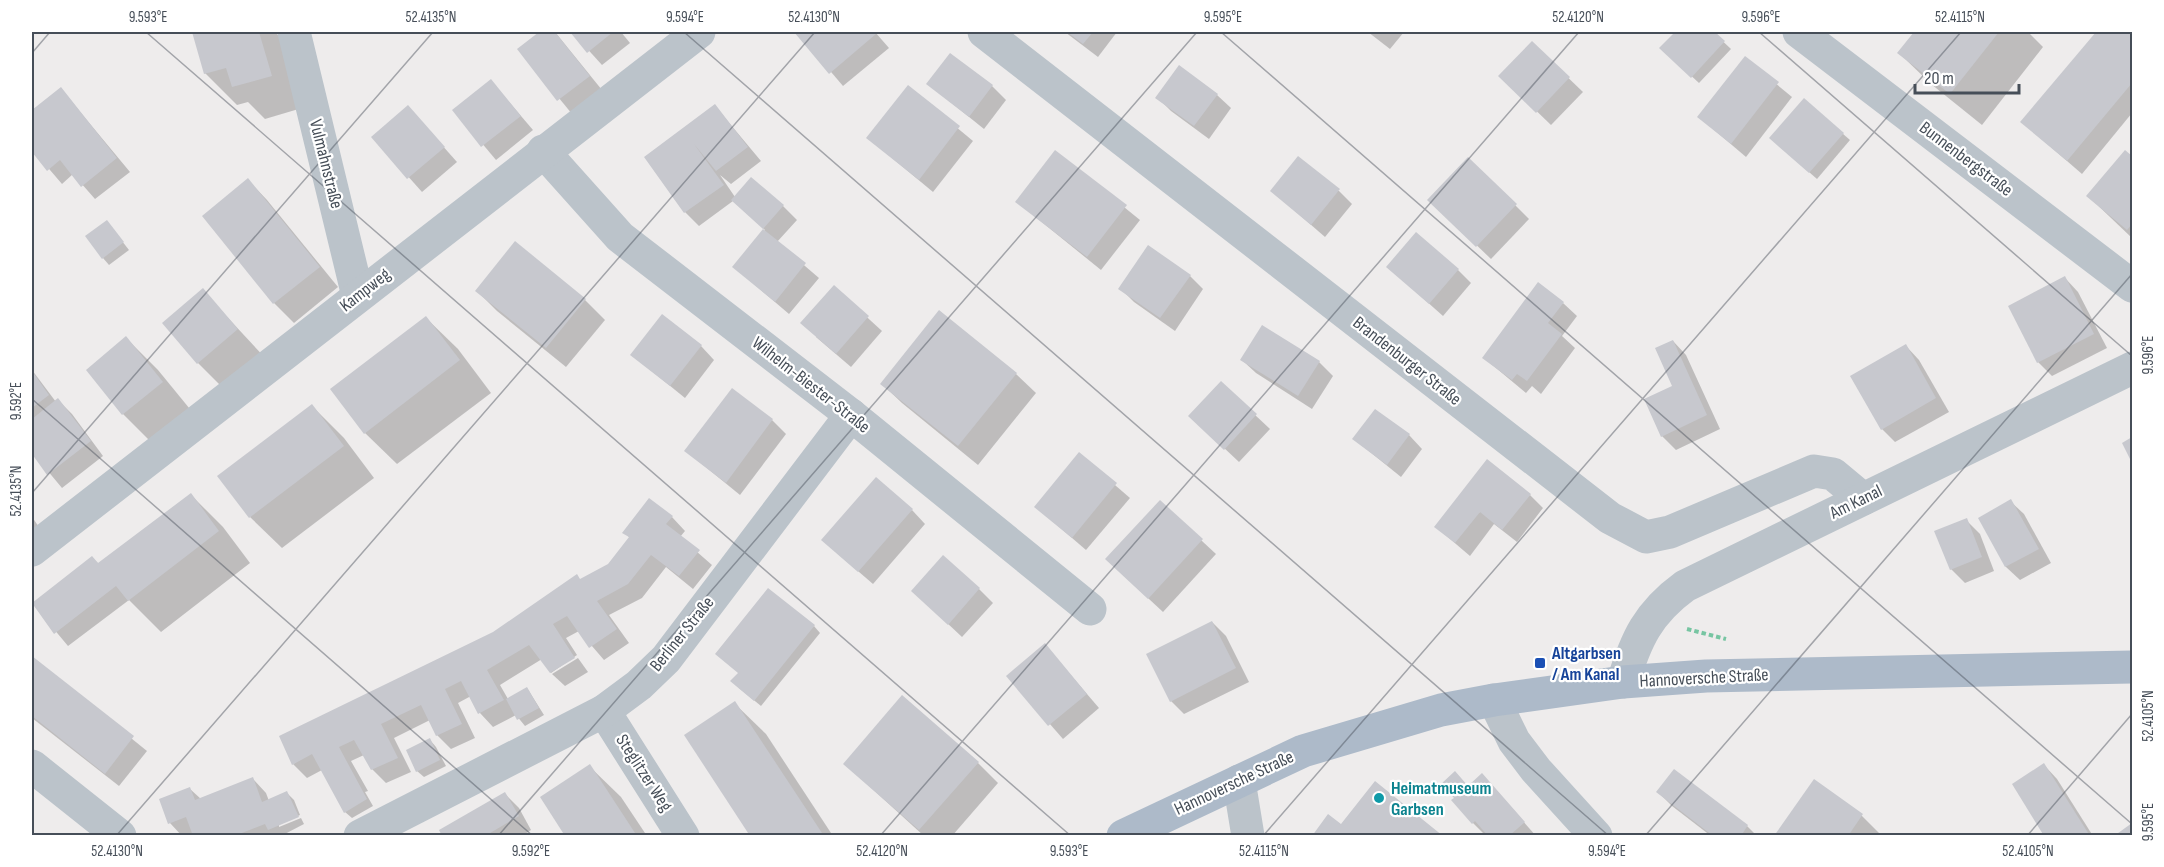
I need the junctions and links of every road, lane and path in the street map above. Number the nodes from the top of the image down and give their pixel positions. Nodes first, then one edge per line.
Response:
1 (294, 32) edge
2 (699, 32) edge
3 (984, 32) edge
4 (1799, 32) edge
5 (543, 151) junction
6 (2133, 286) edge
7 (358, 296) junction
8 (2133, 368) edge
9 (851, 415) junction
10 (1863, 499) junction
11 (32, 550) edge
12 (1090, 609) dead end
13 (2133, 668) edge
14 (1623, 682) junction
15 (1494, 700) junction
16 (604, 711) junction
17 (32, 766) edge
18 (1239, 781) junction
19 (120, 836) edge
20 (360, 836) edge
21 (683, 836) edge
22 (1123, 836) edge
23 (1248, 836) edge
24 (1596, 836) edge

1 - 7 street, Vulmahnstraße
2 - 5 street, Kampweg
3 - 10 street, Brandenburger Straße
4 - 6 street, Bunnenbergstraße
5 - 7 street, Kampweg
5 - 9 street, Wilhelm-Biester-Straße
7 - 11 street, Kampweg
8 - 10 street, Am Kanal
9 - 12 street, Wilhelm-Biester-Straße
9 - 16 street, Berliner Straße
10 - 14 street, Am Kanal
13 - 14 main road, Hannoversche Straße
14 - 15 main road, Hannoversche Straße
15 - 18 main road, Hannoversche Straße
15 - 24 street
16 - 20 street, Berliner Straße
16 - 21 street, Steglitzer Weg
17 - 19 street
18 - 22 main road, Hannoversche Straße
18 - 23 street

